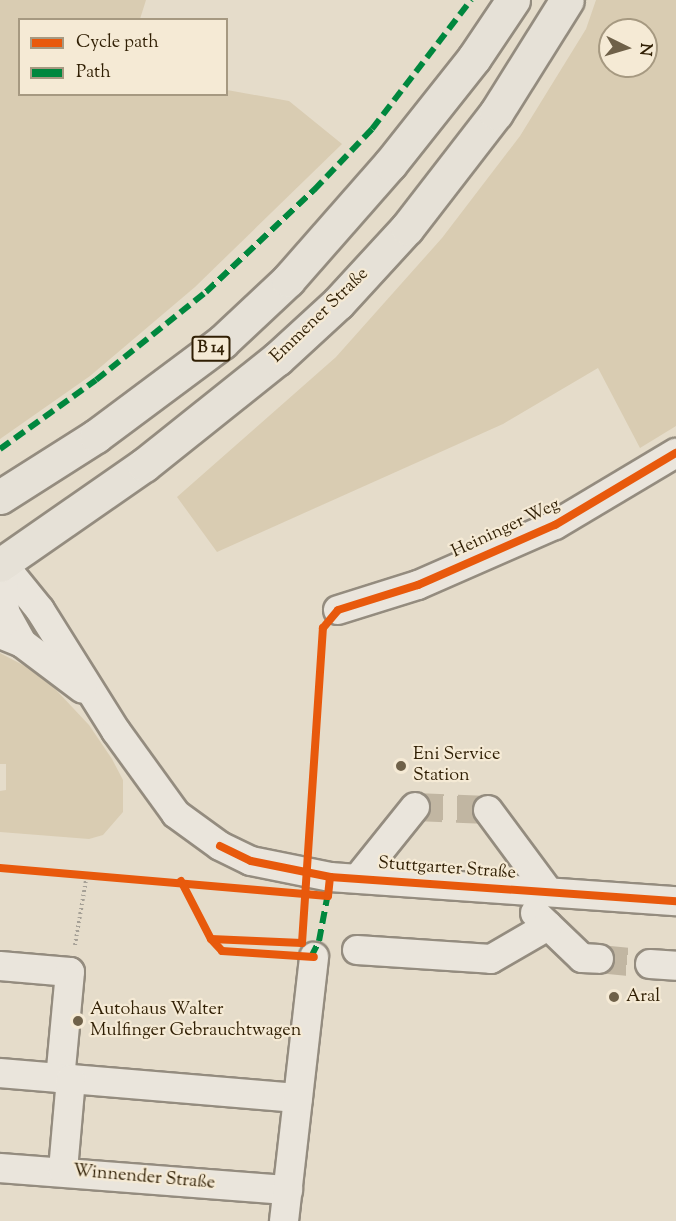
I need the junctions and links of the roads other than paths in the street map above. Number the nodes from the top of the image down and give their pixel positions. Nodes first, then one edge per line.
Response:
1 (513, 0) edge
2 (567, 0) edge
3 (676, 453) edge
4 (0, 497) edge
5 (1, 563) edge
6 (338, 610) dead end
7 (11, 638) edge
8 (93, 696) junction
9 (415, 807) dead end
10 (489, 810) dead end
11 (358, 879) junction
12 (510, 889) junction
13 (548, 891) junction
14 (676, 901) edge
15 (548, 926) junction
16 (357, 950) dead end
17 (314, 957) dead end
18 (598, 959) tunnel mouth
19 (0, 966) edge
20 (0, 1073) edge
21 (66, 1079) junction
22 (298, 1098) junction
23 (0, 1168) edge
24 (63, 1170) junction
25 (288, 1190) junction
26 (284, 1221) edge

1 - 4 main road, B 14
2 - 5 main road, Emmener Straße / B 14
3 - 6 street, Heininger Weg
5 - 7 street
5 - 8 street, Stuttgarter Straße
7 - 8 street
8 - 11 street, Stuttgarter Straße
9 - 11 street
10 - 13 street
11 - 12 street, Stuttgarter Straße
12 - 13 street, Stuttgarter Straße
12 - 15 street
13 - 14 street, Stuttgarter Straße
15 - 16 street
15 - 18 street
17 - 22 street
19 - 21 street
20 - 21 street
21 - 22 street
21 - 24 street
22 - 25 street
23 - 24 street, Winnender Straße
24 - 25 street, Winnender Straße
25 - 26 street

